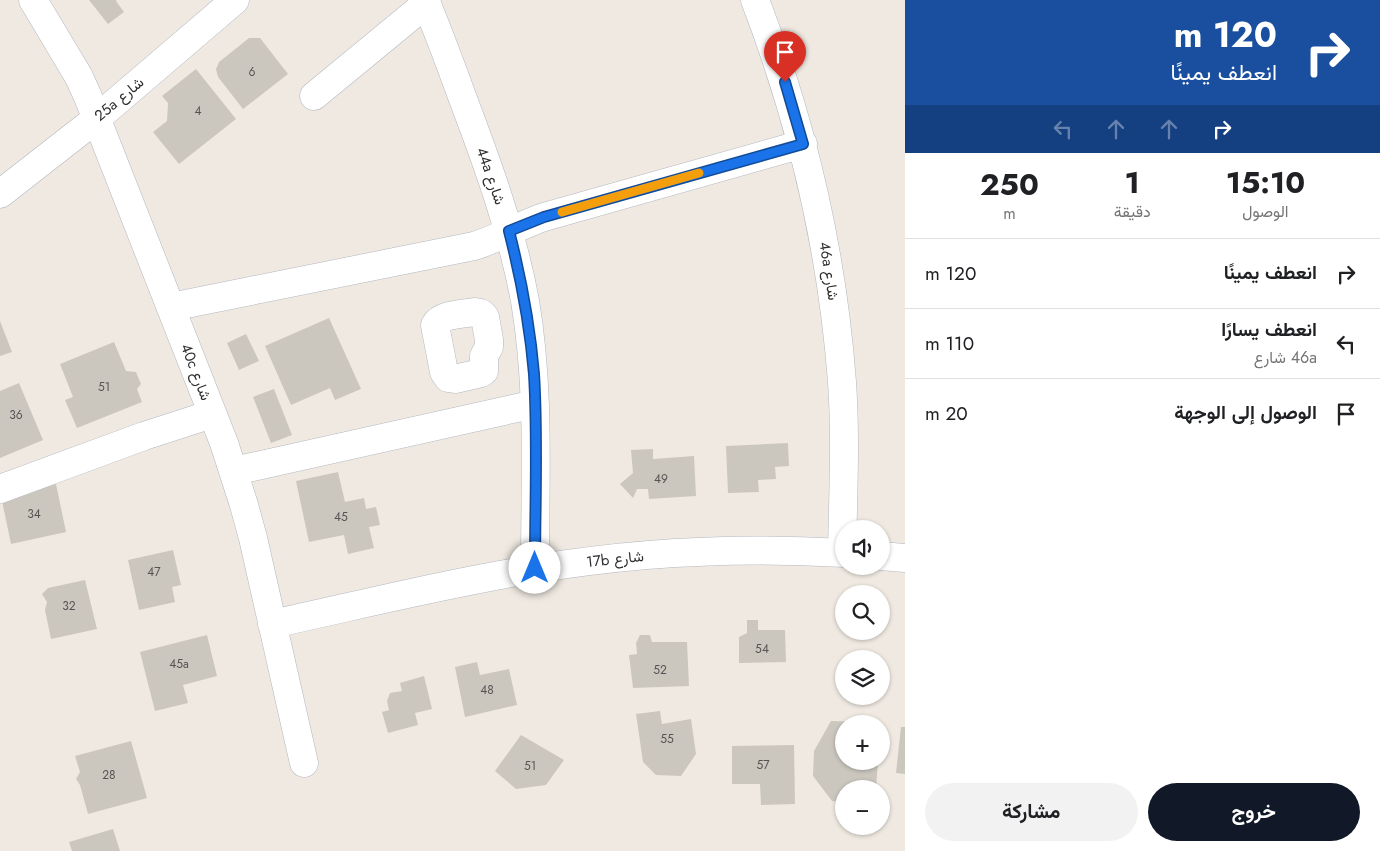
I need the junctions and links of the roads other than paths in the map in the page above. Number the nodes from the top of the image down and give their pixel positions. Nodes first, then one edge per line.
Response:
1 (33, 0) edge
2 (235, 0) edge
3 (755, 0) edge
4 (426, 1) edge
5 (314, 96) dead end
6 (96, 119) junction
7 (803, 144) junction
8 (0, 194) edge
9 (509, 231) junction
10 (525, 301) junction
11 (171, 307) junction
12 (478, 312) junction
13 (530, 342) junction
14 (487, 350) junction
15 (535, 404) junction
16 (212, 414) junction
17 (234, 472) junction
18 (0, 489) edge
19 (843, 520) edge
20 (835, 553) edge
21 (890, 557) edge
22 (905, 558) edge
23 (535, 568) junction
24 (272, 624) junction
25 (304, 763) dead end

1 - 6 street, 40c شارع
2 - 6 street, 25a شارع
3 - 7 street, 46a شارع
4 - 5 street
4 - 9 street, 44a شارع
6 - 8 street, 25a شارع
6 - 11 street, 40c شارع
7 - 9 street
7 - 19 street, 46a شارع
9 - 10 street, 44a شارع
9 - 11 street
10 - 12 street
10 - 13 street, 44a شارع
11 - 16 street, 40c شارع
12 - 14 street
12 - 14 street
13 - 14 street
13 - 15 street, 44a شارع
15 - 17 street
15 - 23 street, 44a شارع
16 - 17 street, 40c شارع
16 - 18 street
17 - 24 street, 40c شارع
20 - 23 street, 17b شارع
21 - 22 street
23 - 24 street, 17b شارع
24 - 25 street, 40c شارع

